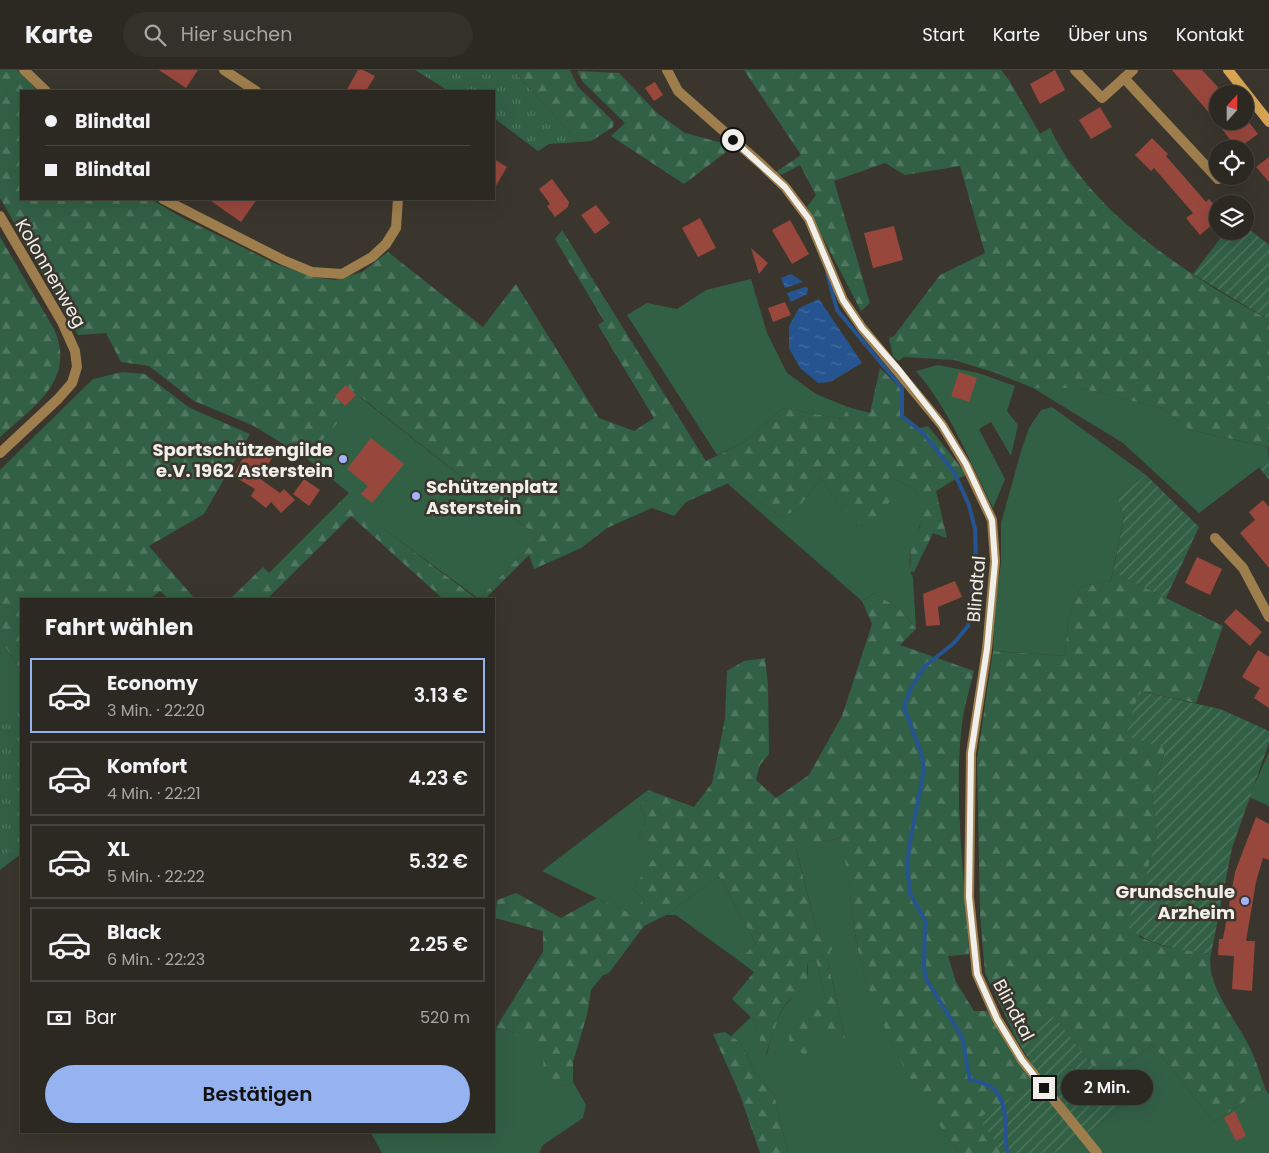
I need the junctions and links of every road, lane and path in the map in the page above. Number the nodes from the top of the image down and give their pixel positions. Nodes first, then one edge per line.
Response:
1 (24, 70) edge
2 (667, 70) edge
3 (1075, 70) edge
4 (1133, 70) edge
5 (1228, 70) edge
6 (226, 72) edge
7 (1124, 78) junction
8 (45, 90) edge
9 (254, 90) edge
10 (1269, 122) edge
11 (1209, 169) edge
12 (165, 200) edge
13 (398, 200) edge
14 (0, 216) edge
15 (0, 453) edge
16 (1215, 538) dead end
17 (1269, 617) edge
18 (1097, 1153) edge

1 - 8 street
2 - 18 street, Blindtal
3 - 7 street
4 - 7 street
5 - 10 street
6 - 9 street
7 - 11 street
12 - 13 street
14 - 15 street, Kolonnenweg
16 - 17 street

